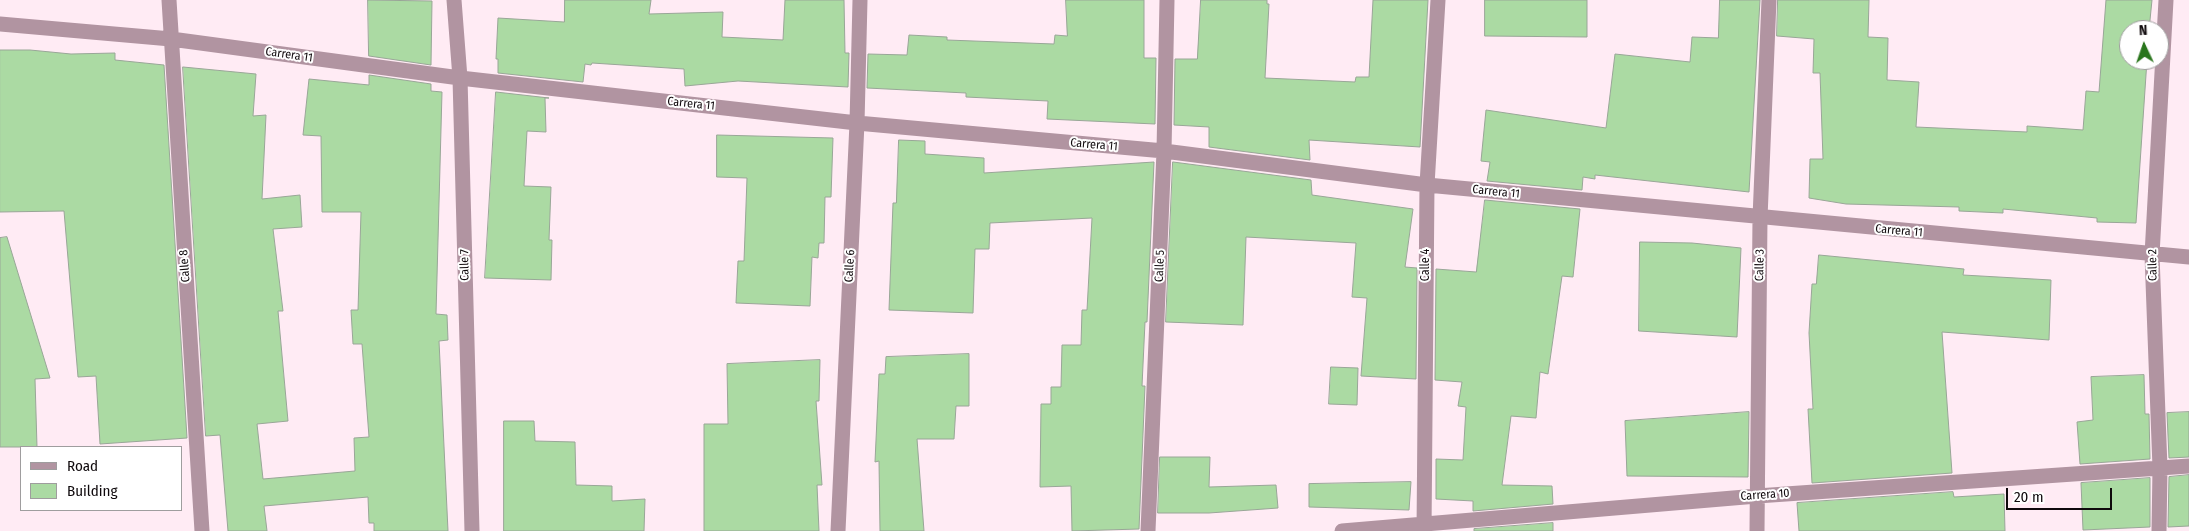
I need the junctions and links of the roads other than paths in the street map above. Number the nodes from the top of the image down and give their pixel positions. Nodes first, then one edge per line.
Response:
1 (169, 0) edge
2 (454, 0) edge
3 (860, 0) edge
4 (1167, 0) edge
5 (1438, 0) edge
6 (1769, 0) edge
7 (2166, 0) edge
8 (0, 24) edge
9 (171, 39) junction
10 (460, 78) junction
11 (857, 123) junction
12 (1164, 151) junction
13 (1427, 185) junction
14 (1760, 218) junction
15 (2152, 255) junction
16 (2189, 257) edge
17 (2189, 466) edge
18 (2160, 468) junction
19 (1757, 496) junction
20 (1424, 527) edge
21 (202, 531) edge
22 (472, 531) edge
23 (838, 531) edge
24 (1148, 531) edge
25 (1342, 531) edge
26 (1757, 531) edge
27 (2159, 531) edge

1 - 9 street, Calle 8
2 - 10 street, Calle 7
3 - 11 street, Calle 6
4 - 12 street, Calle 5
5 - 13 street, Calle 4
6 - 14 street, Calle 3
7 - 15 street, Calle 2
8 - 9 street, Carrera 11
9 - 10 street, Carrera 11
9 - 21 street, Calle 8
10 - 11 street, Carrera 11
10 - 22 street, Calle 7
11 - 12 street, Carrera 11
11 - 23 street, Calle 6
12 - 13 street, Carrera 11
12 - 24 street, Calle 5
13 - 14 street, Carrera 11
13 - 20 street, Calle 4
14 - 15 street, Carrera 11
14 - 19 street, Calle 3
15 - 16 street, Carrera 11
15 - 18 street, Calle 2
17 - 18 street, Carrera 10
18 - 19 street, Carrera 10
18 - 27 street, Calle 2
19 - 20 street, Carrera 10
19 - 26 street, Calle 3
20 - 25 street, Carrera 10

